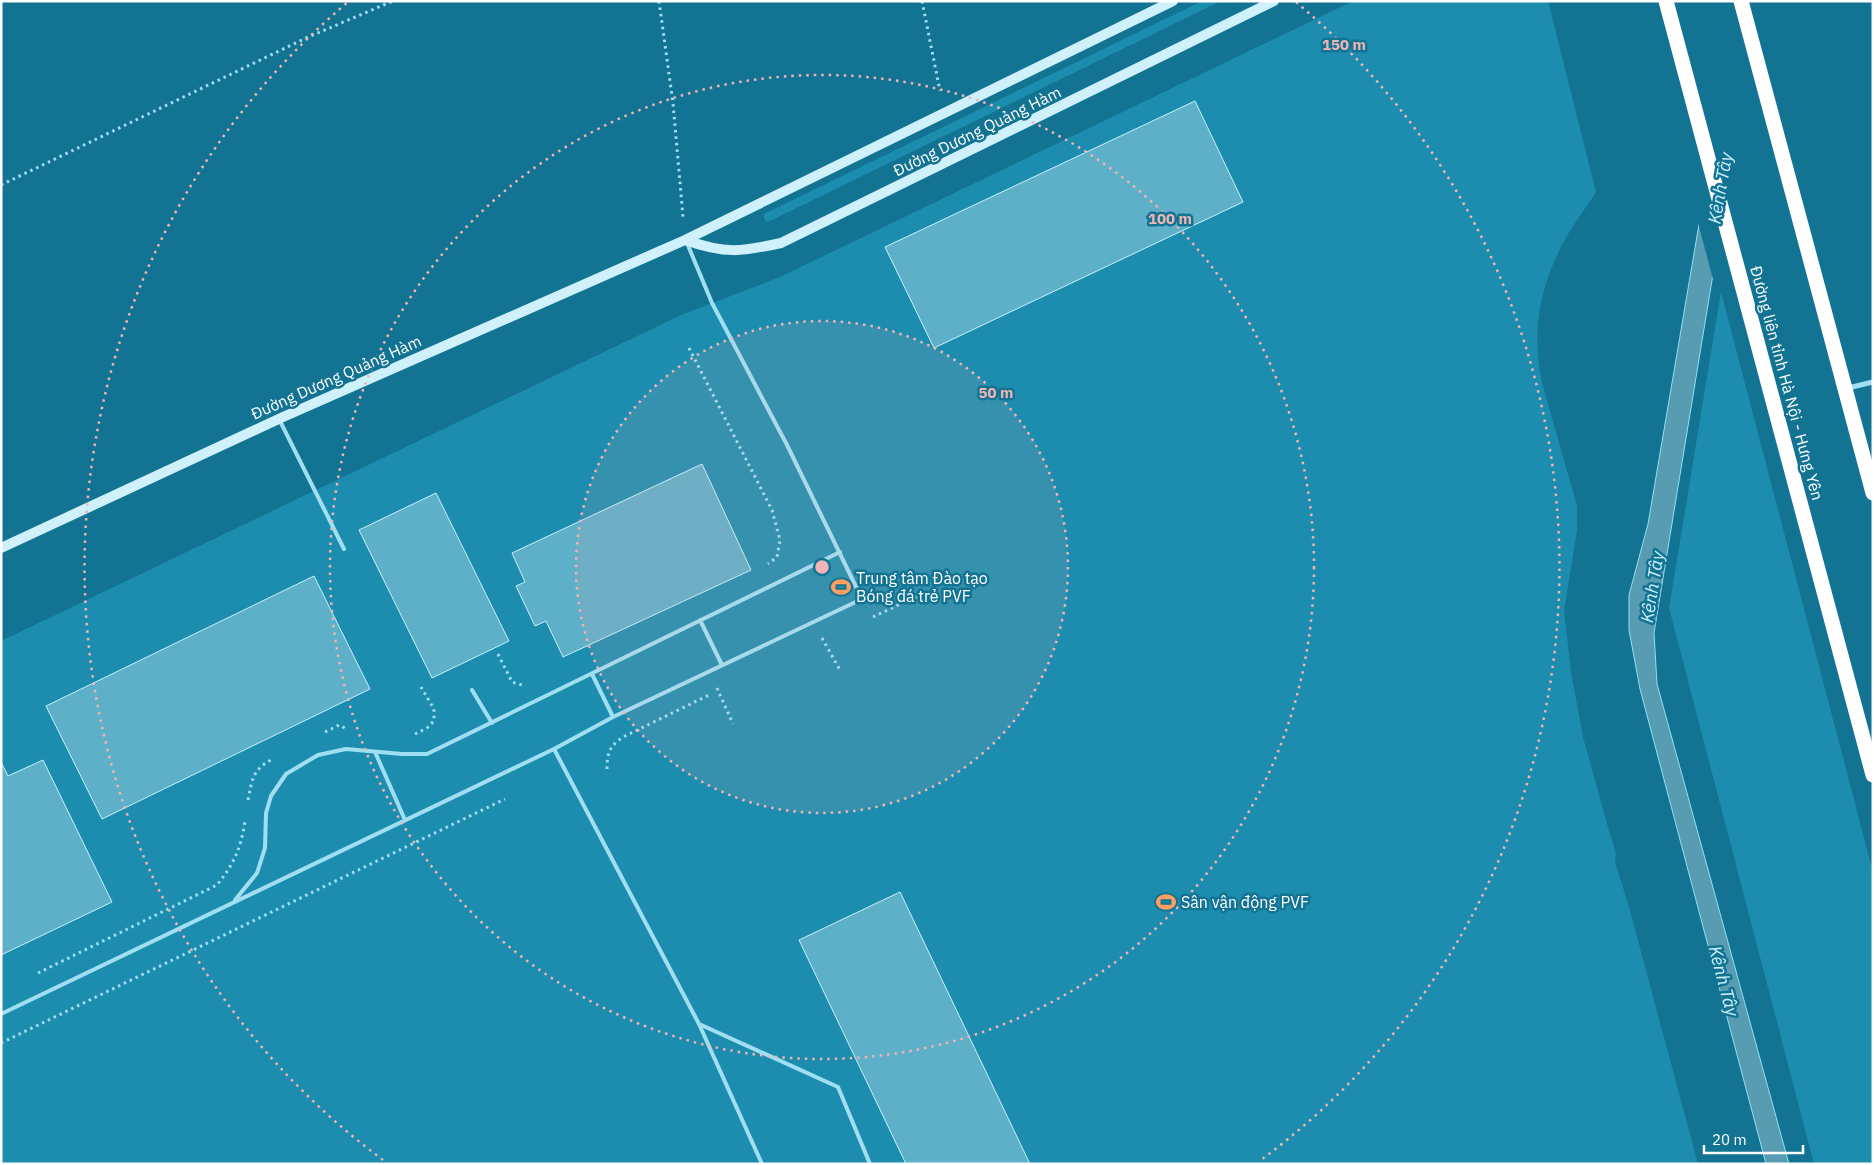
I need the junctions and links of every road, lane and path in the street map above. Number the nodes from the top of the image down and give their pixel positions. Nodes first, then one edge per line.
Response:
1 (393, 1) edge
2 (659, 1) edge
3 (922, 1) edge
4 (1173, 1) edge
5 (1274, 1) edge
6 (1666, 1) edge
7 (1741, 1) edge
8 (944, 113) junction
9 (1, 184) edge
10 (685, 240) junction
11 (689, 348) dead end
12 (1873, 382) edge
13 (1845, 389) junction
14 (279, 419) junction
15 (1873, 493) edge
16 (1, 548) edge
17 (344, 549) dead end
18 (840, 552) junction
19 (763, 568) dead end
20 (920, 595) dead end
21 (700, 620) junction
22 (867, 620) dead end
23 (814, 622) junction
24 (832, 636) dead end
25 (823, 640) junction
26 (815, 644) dead end
27 (498, 654) dead end
28 (722, 665) junction
29 (840, 670) dead end
30 (709, 671) junction
31 (592, 674) junction
32 (528, 682) dead end
33 (421, 687) dead end
34 (727, 687) dead end
35 (472, 690) dead end
36 (718, 691) junction
37 (709, 695) dead end
38 (613, 717) junction
39 (492, 722) junction
40 (733, 724) dead end
41 (348, 729) dead end
42 (322, 734) dead end
43 (410, 736) dead end
44 (554, 749) junction
45 (375, 752) junction
46 (272, 760) dead end
47 (606, 769) dead end
48 (1873, 775) edge
49 (505, 799) dead end
50 (246, 806) dead end
51 (245, 814) dead end
52 (406, 820) junction
53 (234, 902) junction
54 (37, 973) dead end
55 (1, 1014) edge
56 (699, 1024) junction
57 (1, 1043) edge
58 (762, 1164) edge
59 (870, 1164) edge

1 - 9 path
2 - 10 path
3 - 8 path
4 - 8 main road, Đường Dương Quảng Hàm
5 - 10 main road, Đường Dương Quảng Hàm
6 - 48 highway, Đường liên tỉnh Hà Nội - Hưng Yên
7 - 13 highway
8 - 10 main road, Đường Dương Quảng Hàm
10 - 14 main road, Đường Dương Quảng Hàm
10 - 18 lane
11 - 19 path
12 - 13 street
13 - 15 highway
14 - 16 main road, Đường Dương Quảng Hàm
14 - 17 lane
18 - 21 lane
18 - 23 lane
20 - 22 path
21 - 28 lane
21 - 31 lane
23 - 25 path
23 - 28 lane
24 - 25 path
25 - 26 path
25 - 29 path
27 - 32 path
28 - 30 lane
30 - 36 path
30 - 38 lane
31 - 38 lane
31 - 39 lane
33 - 43 path
34 - 36 path
35 - 39 lane
36 - 40 path
37 - 47 path
38 - 44 lane
39 - 45 lane
41 - 42 path
44 - 52 lane
44 - 56 lane
45 - 52 lane
45 - 53 lane
46 - 50 path
49 - 57 path
51 - 54 path
52 - 53 lane
53 - 55 lane
56 - 58 lane
56 - 59 lane

